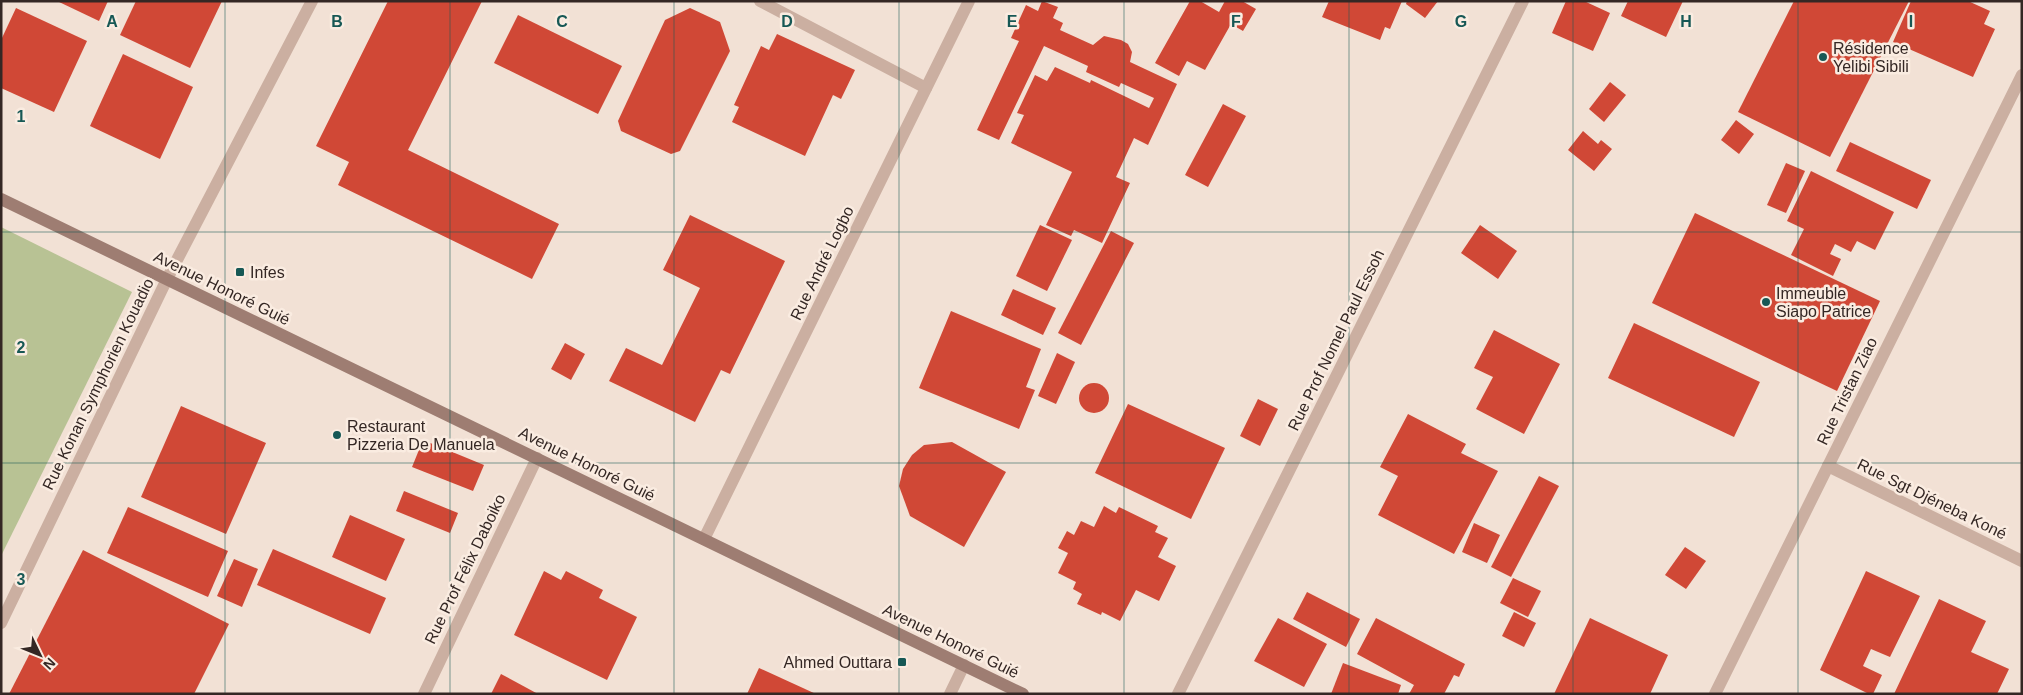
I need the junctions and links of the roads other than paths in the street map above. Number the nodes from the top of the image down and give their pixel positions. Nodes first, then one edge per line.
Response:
1 (312, 1) edge
2 (760, 1) edge
3 (969, 1) edge
4 (1523, 1) edge
5 (2022, 75) edge
6 (926, 88) junction
7 (1, 199) edge
8 (167, 278) junction
9 (537, 458) junction
10 (1828, 466) junction
11 (704, 539) junction
12 (2022, 561) edge
13 (1, 623) edge
14 (964, 666) junction
15 (424, 694) edge
16 (950, 694) edge
17 (1023, 694) edge
18 (1178, 694) edge
19 (1715, 694) edge

1 - 8 street, Rue Konan Symphorien Kouadio
2 - 6 street
3 - 6 street, Rue André Logbo
4 - 18 street, Rue Prof Nomel Paul Essoh
5 - 10 street, Rue Tristan Ziao
6 - 11 street, Rue André Logbo
7 - 8 street, Avenue Honoré Guié
8 - 9 street, Avenue Honoré Guié
8 - 13 street, Rue Konan Symphorien Kouadio
9 - 11 street, Avenue Honoré Guié
9 - 15 street, Rue Prof Félix Daboiko
10 - 12 street, Rue Sgt Djéneba Koné
10 - 19 street, Rue Tristan Ziao
11 - 14 street, Avenue Honoré Guié
14 - 16 street
14 - 17 street, Avenue Honoré Guié

